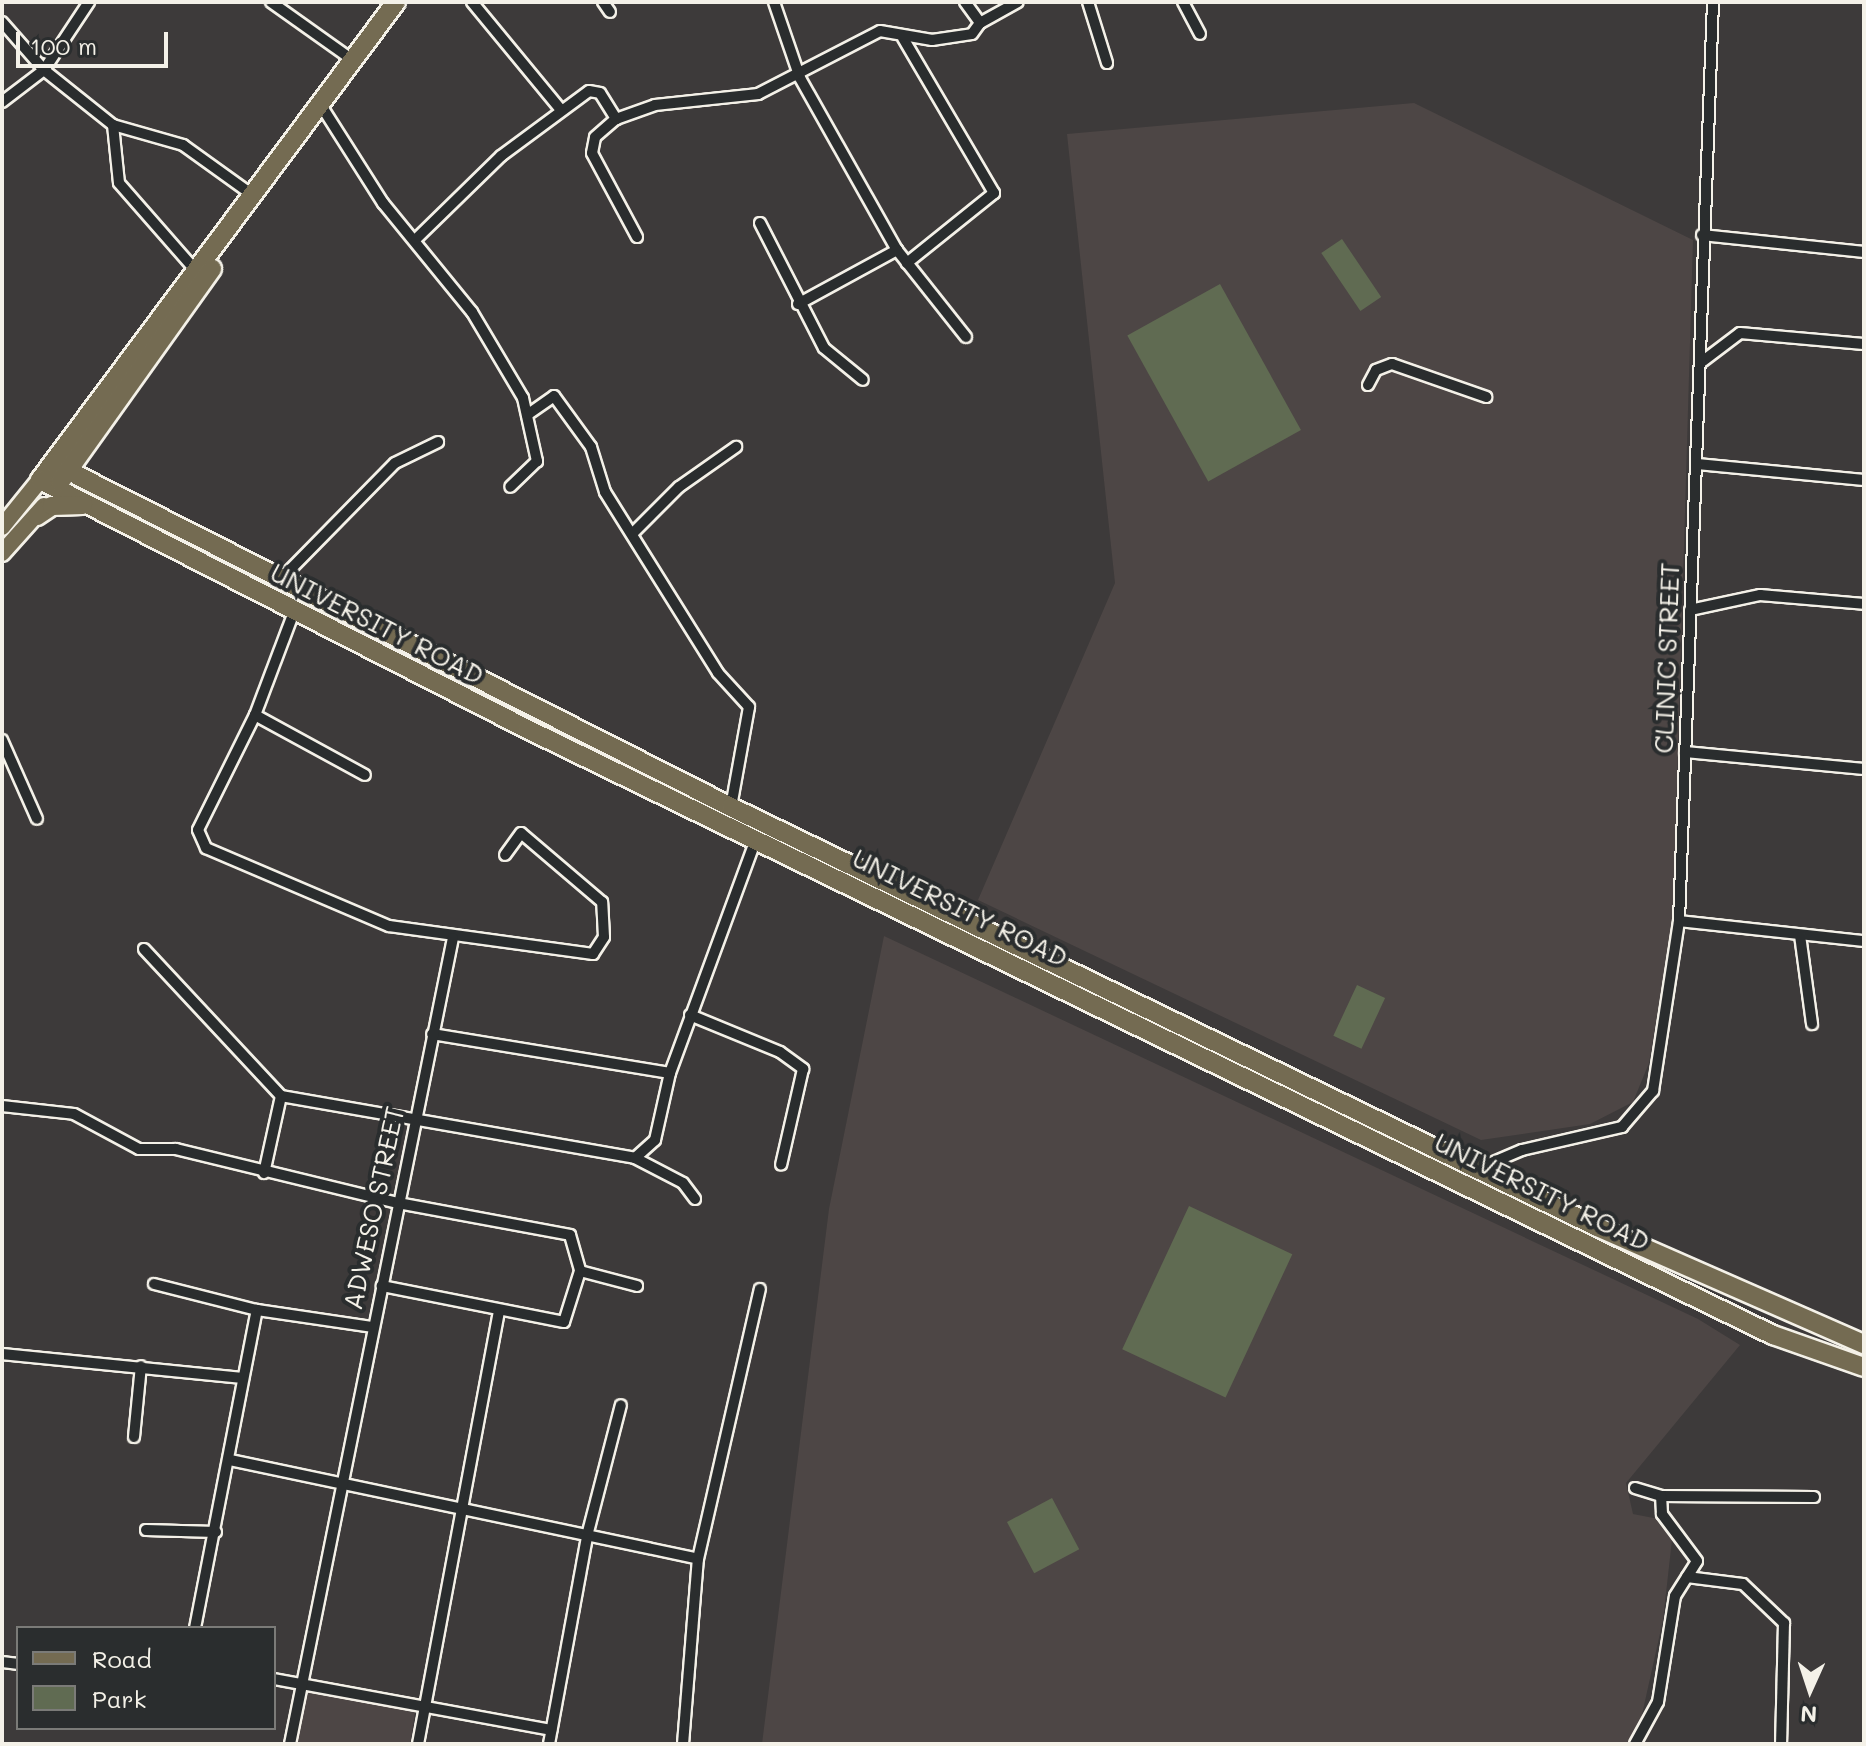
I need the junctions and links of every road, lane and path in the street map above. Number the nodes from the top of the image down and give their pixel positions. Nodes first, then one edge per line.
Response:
1 (89, 2) edge
2 (271, 2) edge
3 (396, 2) edge
4 (472, 2) edge
5 (774, 2) edge
6 (965, 2) edge
7 (1018, 2) edge
8 (1088, 2) edge
9 (1183, 2) edge
10 (1713, 2) edge
11 (2, 22) edge
12 (980, 23) junction
13 (1200, 34) dead end
14 (903, 38) junction
15 (354, 61) junction
16 (1107, 63) dead end
17 (44, 70) junction
18 (800, 78) junction
19 (2, 102) edge
20 (322, 107) junction
21 (561, 110) junction
22 (616, 119) junction
23 (113, 125) junction
24 (254, 199) junction
25 (760, 223) dead end
26 (1702, 235) junction
27 (637, 237) dead end
28 (416, 239) junction
29 (897, 250) junction
30 (1864, 252) edge
31 (907, 263) junction
32 (196, 271) junction
33 (798, 304) junction
34 (966, 337) dead end
35 (1864, 344) edge
36 (1703, 361) junction
37 (863, 380) dead end
38 (1368, 385) dead end
39 (1486, 397) dead end
40 (527, 415) junction
41 (438, 442) dead end
42 (736, 447) dead end
43 (84, 453) junction
44 (1697, 464) junction
45 (60, 468) junction
46 (1864, 480) edge
47 (48, 484) junction
48 (510, 487) dead end
49 (107, 496) junction
50 (86, 505) junction
51 (37, 516) junction
52 (2, 526) edge
53 (632, 534) junction
54 (2, 553) edge
55 (277, 581) junction
56 (1864, 604) edge
57 (1690, 610) junction
58 (294, 612) junction
59 (255, 715) junction
60 (2, 740) edge
61 (1685, 752) junction
62 (1864, 769) edge
63 (365, 775) dead end
64 (731, 807) junction
65 (37, 819) dead end
66 (756, 838) junction
67 (505, 855) dead end
68 (1679, 921) junction
69 (1800, 935) junction
70 (453, 938) junction
71 (1864, 941) edge
72 (144, 949) dead end
73 (690, 1015) junction
74 (1812, 1024) dead end
75 (432, 1034) junction
76 (670, 1073) junction
77 (281, 1096) junction
78 (2, 1106) edge
79 (2, 1113) edge
80 (416, 1118) junction
81 (635, 1158) junction
82 (781, 1165) dead end
83 (1479, 1168) junction
84 (264, 1173) junction
85 (1458, 1180) junction
86 (695, 1199) dead end
87 (398, 1203) junction
88 (580, 1271) junction
89 (154, 1284) dead end
90 (382, 1286) junction
91 (637, 1286) dead end
92 (760, 1289) dead end
93 (257, 1310) junction
94 (499, 1312) junction
95 (372, 1327) junction
96 (1864, 1344) edge
97 (2, 1354) edge
98 (141, 1366) junction
99 (1864, 1367) edge
100 (243, 1378) junction
101 (621, 1405) dead end
102 (134, 1437) dead end
103 (230, 1460) junction
104 (341, 1487) junction
105 (1635, 1488) dead end
106 (1661, 1496) junction
107 (1814, 1497) dead end
108 (463, 1509) junction
109 (146, 1530) dead end
110 (216, 1532) junction
111 (587, 1536) junction
112 (698, 1559) junction
113 (1687, 1577) junction
114 (195, 1626) edge
115 (276, 1679) edge
116 (301, 1684) junction
117 (425, 1704) junction
118 (551, 1730) junction
119 (290, 1744) edge
120 (418, 1744) edge
121 (549, 1744) edge
122 (683, 1744) edge
123 (1635, 1744) edge
124 (1781, 1744) edge

1 - 17 street
2 - 15 street
3 - 15 highway
4 - 21 street
5 - 18 street
6 - 12 street
7 - 12 street
8 - 16 street
9 - 13 street
10 - 26 street, CLINIC STREET
11 - 17 street
12 - 14 street
14 - 18 street
14 - 31 street
15 - 20 highway
17 - 19 street
17 - 23 street
18 - 22 street
18 - 29 street
20 - 24 highway
20 - 28 street
21 - 22 street
21 - 28 street
22 - 27 street
23 - 24 street
23 - 32 street
24 - 32 highway
24 - 43 highway
25 - 33 street
26 - 30 street
26 - 36 street, CLINIC STREET
28 - 40 street
29 - 31 street
29 - 33 street
31 - 34 street
32 - 45 highway
33 - 37 street
35 - 36 street
36 - 44 street, CLINIC STREET
38 - 39 street
40 - 48 street
40 - 53 street
41 - 55 street
42 - 53 street
43 - 45 highway
43 - 49 highway
44 - 46 street
44 - 57 street, CLINIC STREET
45 - 47 highway
45 - 49 highway, UNIVERSITY ROAD
47 - 50 highway, UNIVERSITY ROAD
47 - 51 main road
47 - 52 main road
49 - 55 highway, UNIVERSITY ROAD
50 - 51 highway
50 - 58 highway, UNIVERSITY ROAD
51 - 54 main road
53 - 64 street
55 - 64 highway, UNIVERSITY ROAD
56 - 57 street
57 - 61 street, CLINIC STREET
58 - 59 street
58 - 66 highway, UNIVERSITY ROAD
59 - 63 street
59 - 70 street
60 - 65 street
61 - 62 street
61 - 68 street, CLINIC STREET
64 - 83 highway, UNIVERSITY ROAD
66 - 73 street
66 - 85 highway, UNIVERSITY ROAD
67 - 70 street
68 - 69 street
68 - 83 street, CLINIC STREET
69 - 71 street
69 - 74 street
70 - 75 street, ADWESO STREET
72 - 77 street
73 - 76 street
73 - 82 street
75 - 76 street
75 - 80 street, ADWESO STREET
76 - 81 street
77 - 80 street
77 - 84 street
78 - 79 street
78 - 84 street
80 - 81 street
80 - 87 street, ADWESO STREET
81 - 86 street
83 - 85 street, CLINIC STREET
83 - 96 highway, UNIVERSITY ROAD
84 - 87 street
85 - 99 highway, UNIVERSITY ROAD
87 - 88 street
87 - 90 street, ADWESO STREET
88 - 91 street
88 - 94 street
89 - 93 street
90 - 94 street
90 - 95 street, ADWESO STREET
92 - 112 street
93 - 95 street
93 - 100 street
94 - 108 street
95 - 104 street, ADWESO STREET
97 - 98 street
98 - 100 street
98 - 102 street
100 - 103 street
101 - 111 street
103 - 104 street
103 - 110 street
104 - 108 street
104 - 116 street, ADWESO STREET
105 - 106 street
106 - 107 street
106 - 113 street
108 - 111 street
108 - 117 street
109 - 110 street
110 - 114 street
111 - 112 street
111 - 118 street
112 - 122 street
113 - 123 street
113 - 124 street
115 - 116 street
116 - 117 street
116 - 119 street, ADWESO STREET
117 - 118 street
117 - 120 street
118 - 121 street

